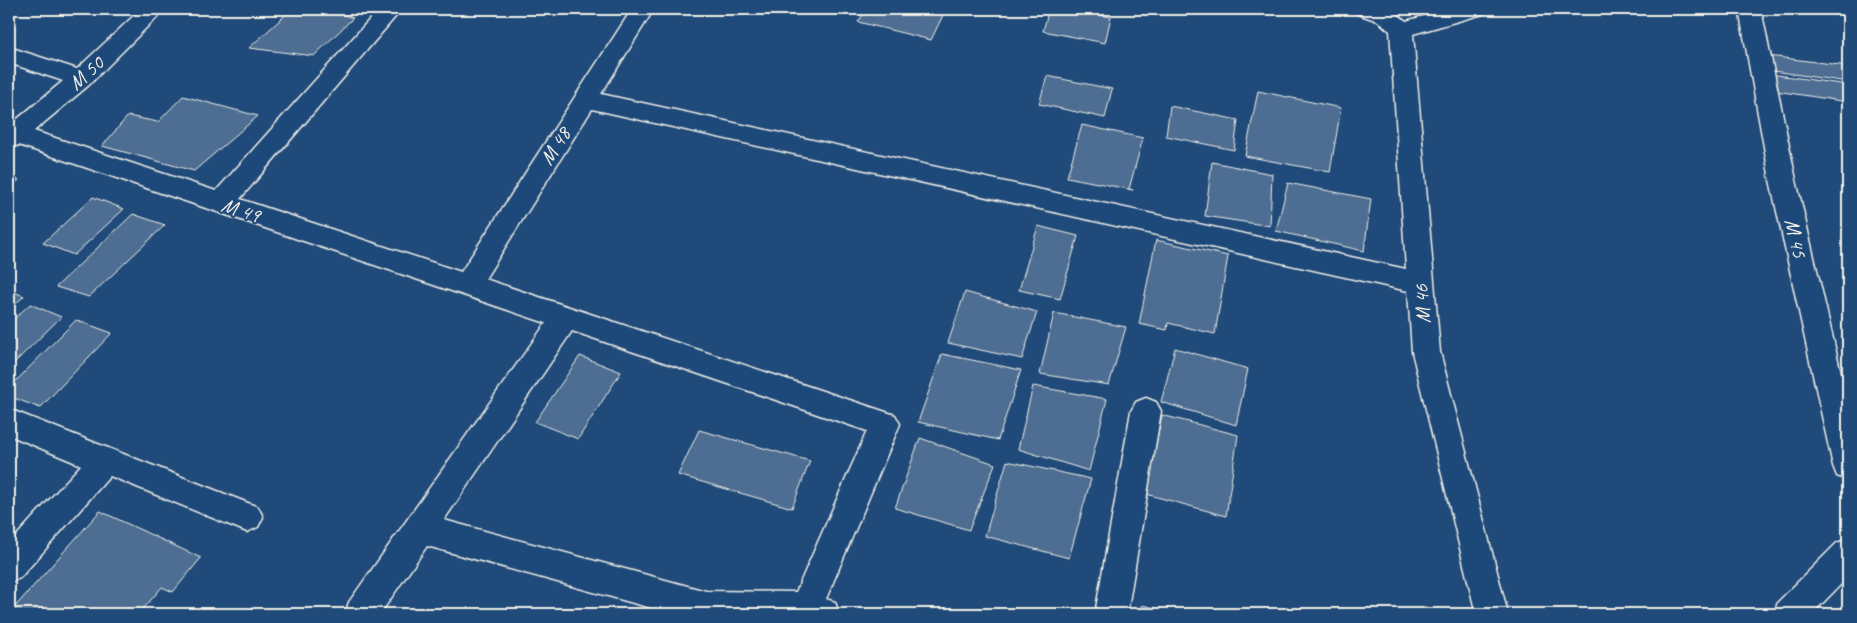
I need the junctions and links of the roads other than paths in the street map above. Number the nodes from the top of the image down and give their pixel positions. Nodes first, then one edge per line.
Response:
1 (154, 9) edge
2 (391, 9) edge
3 (643, 9) edge
4 (1475, 9) edge
5 (1750, 9) edge
6 (1375, 10) edge
7 (1401, 30) junction
8 (9, 55) edge
9 (81, 79) junction
10 (585, 99) junction
11 (12, 136) edge
12 (221, 204) junction
13 (1421, 283) junction
14 (468, 284) junction
15 (566, 317) junction
16 (1146, 411) dead end
17 (9, 422) edge
18 (105, 460) junction
19 (1848, 466) edge
20 (247, 517) dead end
21 (420, 529) junction
22 (1848, 554) edge
23 (9, 567) edge
24 (814, 611) edge
25 (361, 614) edge
26 (1110, 614) edge
27 (1492, 614) edge
28 (1790, 614) edge

1 - 9 street, M 50
2 - 12 street
3 - 10 street, M 48
4 - 7 street
5 - 19 street, M 45
6 - 7 street
7 - 13 street, M 46
8 - 9 street
9 - 11 street, M 50
10 - 13 street
10 - 14 street, M 48
11 - 12 street, M 49
12 - 14 street, M 49
13 - 27 street, M 46
14 - 15 street, M 49
15 - 21 street
15 - 24 street, M 49
16 - 26 street
17 - 18 street
18 - 20 street
18 - 23 street
21 - 24 street
21 - 25 street
22 - 28 street

